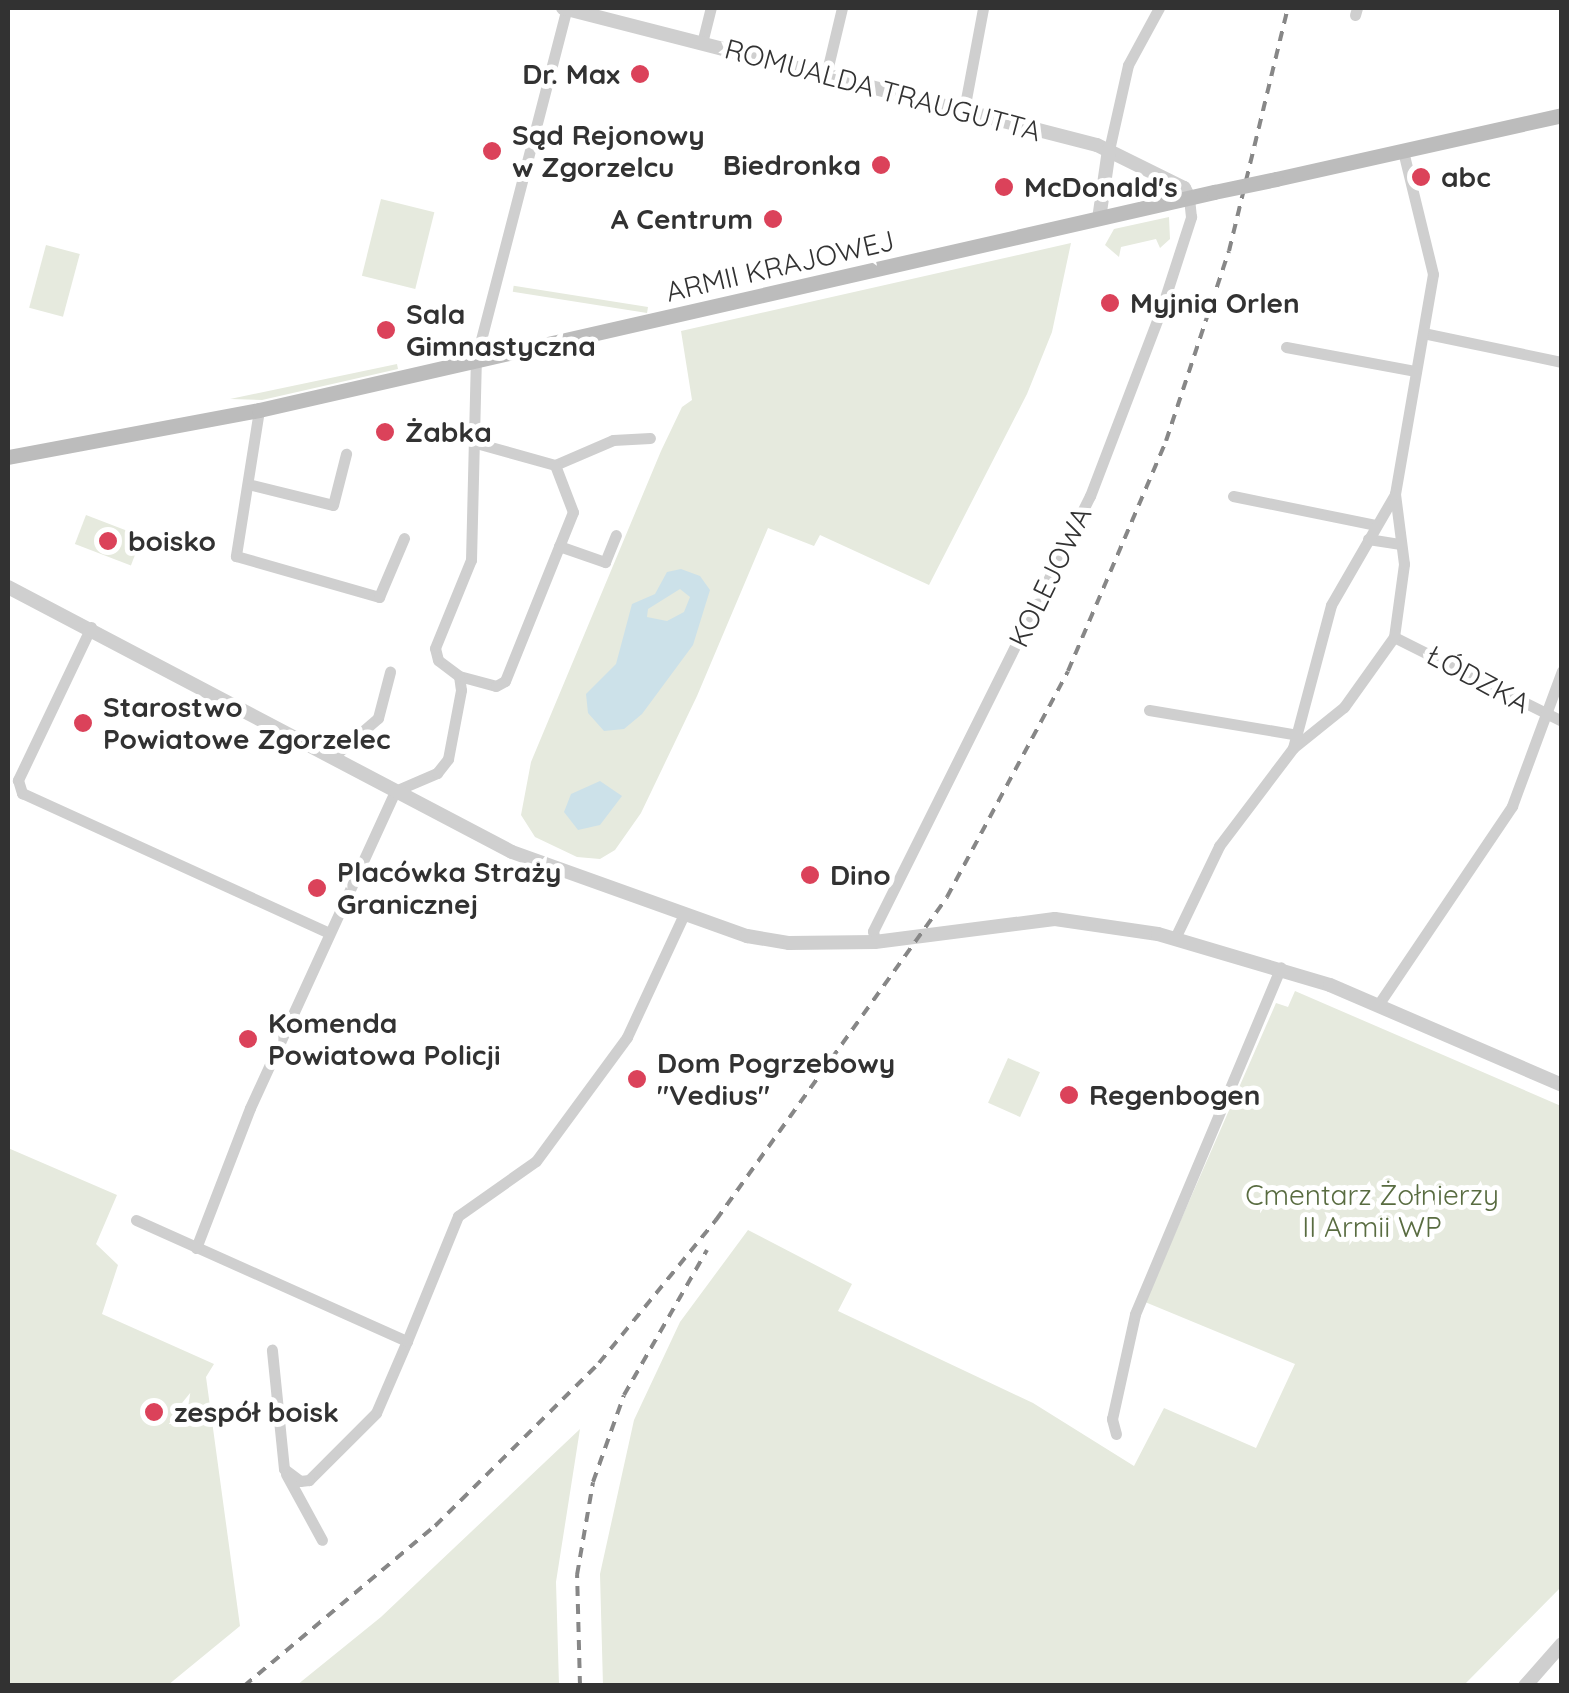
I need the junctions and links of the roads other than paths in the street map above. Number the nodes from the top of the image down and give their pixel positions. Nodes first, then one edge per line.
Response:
1 (566, 8) edge
2 (711, 8) edge
3 (842, 8) edge
4 (983, 8) edge
5 (1159, 8) edge
6 (702, 43) junction
7 (826, 75) junction
8 (964, 110) junction
9 (1562, 115) edge
10 (1109, 150) junction
11 (1404, 150) junction
12 (1189, 198) junction
13 (1099, 219) junction
14 (1424, 333) junction
15 (1286, 347) dead end
16 (476, 359) junction
17 (1562, 362) edge
18 (1416, 371) junction
19 (259, 410) junction
20 (650, 438) dead end
21 (476, 443) junction
22 (346, 454) dead end
23 (8, 458) edge
24 (555, 466) junction
25 (252, 486) junction
26 (1395, 494) junction
27 (1233, 496) dead end
28 (1375, 525) junction
29 (616, 535) dead end
30 (404, 538) dead end
31 (1368, 538) junction
32 (1401, 544) junction
33 (559, 546) junction
34 (8, 587) edge
35 (91, 627) junction
36 (1394, 637) junction
37 (1562, 671) edge
38 (390, 672) dead end
39 (459, 676) junction
40 (1149, 710) dead end
41 (1555, 718) edge
42 (1293, 734) junction
43 (1292, 748) junction
44 (334, 756) junction
45 (394, 790) junction
46 (684, 914) junction
47 (329, 933) junction
48 (1175, 938) junction
49 (875, 942) junction
50 (1281, 967) junction
51 (1378, 1005) junction
52 (1562, 1084) edge
53 (136, 1220) dead end
54 (196, 1248) junction
55 (407, 1341) junction
56 (272, 1350) dead end
57 (1116, 1434) dead end
58 (286, 1474) junction
59 (322, 1540) dead end
60 (1562, 1644) edge
61 (1525, 1686) edge

1 - 6 street, ROMUALDA TRAUGUTTA
1 - 16 street
2 - 6 street
3 - 7 street
4 - 8 street
5 - 10 street
6 - 7 street, ROMUALDA TRAUGUTTA
7 - 8 street, ROMUALDA TRAUGUTTA
8 - 10 street, ROMUALDA TRAUGUTTA
9 - 11 main road, ARMII KRAJOWEJ
10 - 12 street, ROMUALDA TRAUGUTTA
10 - 13 street
11 - 12 main road, ARMII KRAJOWEJ, bridge
11 - 14 street
12 - 13 main road, ARMII KRAJOWEJ
12 - 49 street, KOLEJOWA
13 - 16 main road, ARMII KRAJOWEJ
14 - 17 street
14 - 18 street
15 - 18 street
16 - 19 main road, ARMII KRAJOWEJ
16 - 21 street
18 - 26 street
19 - 23 main road, ARMII KRAJOWEJ
19 - 25 street
20 - 24 street
21 - 24 street
21 - 39 street
22 - 25 street
24 - 33 street
25 - 30 street
26 - 28 street
26 - 32 street
27 - 28 street
28 - 31 street
29 - 33 street
31 - 32 street
31 - 42 street
32 - 36 street
33 - 39 street
34 - 35 street
35 - 44 street
35 - 47 street
36 - 41 street, ŁÓDZKA
36 - 43 street
37 - 41 street
38 - 44 street
39 - 45 street
40 - 42 street
41 - 51 street
42 - 43 street
43 - 48 street
44 - 45 street
45 - 46 street
45 - 47 street
46 - 49 street
46 - 55 street
47 - 54 street
48 - 49 street
48 - 50 street
50 - 51 street
50 - 57 street
51 - 52 street
53 - 54 street
54 - 55 street
55 - 58 street
56 - 58 street
58 - 59 street
60 - 61 street

